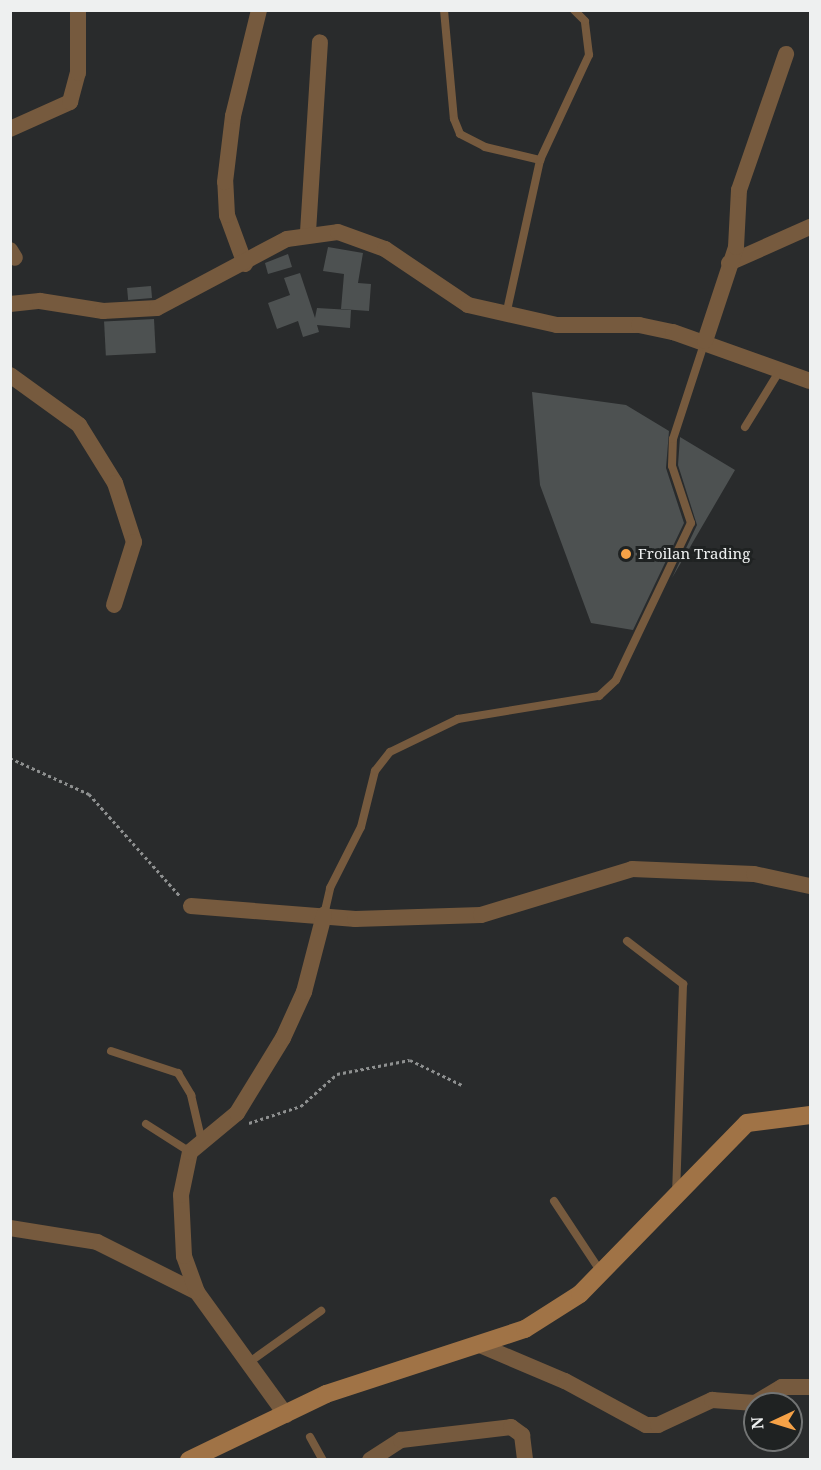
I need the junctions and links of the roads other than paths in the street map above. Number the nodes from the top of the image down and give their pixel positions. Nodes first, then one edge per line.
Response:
1 (78, 10) edge
2 (259, 10) edge
3 (444, 10) edge
4 (574, 10) edge
5 (320, 42) dead end
6 (786, 54) dead end
7 (10, 129) edge
8 (540, 159) junction
9 (810, 227) edge
10 (308, 232) junction
11 (729, 263) junction
12 (245, 264) junction
13 (10, 304) edge
14 (506, 316) junction
15 (705, 341) junction
16 (782, 367) junction
17 (10, 375) edge
18 (810, 381) edge
19 (745, 427) dead end
20 (114, 605) dead end
21 (810, 886) edge
22 (191, 906) road end
23 (324, 915) junction
24 (627, 941) dead end
25 (111, 1051) dead end
26 (810, 1114) edge
27 (146, 1124) dead end
28 (196, 1145) junction
29 (676, 1195) junction
30 (554, 1201) dead end
31 (10, 1228) edge
32 (601, 1273) junction
33 (197, 1292) junction
34 (321, 1311) dead end
35 (482, 1346) junction
36 (247, 1363) junction
37 (810, 1387) edge
38 (286, 1415) junction
39 (310, 1437) dead end
40 (189, 1460) edge
41 (323, 1460) edge
42 (370, 1460) edge
43 (525, 1460) edge

1 - 7 street
2 - 12 street
3 - 8 lane
4 - 8 lane
5 - 10 street
6 - 11 street
8 - 14 lane
9 - 11 street
10 - 12 street
10 - 14 street
11 - 15 street
12 - 13 street
14 - 15 street
15 - 16 street
15 - 23 lane
16 - 18 street
16 - 19 lane
17 - 20 street
21 - 23 street
22 - 23 street
23 - 28 street
24 - 29 lane
25 - 28 lane
26 - 29 street
27 - 28 lane
28 - 33 street
29 - 32 street
30 - 32 lane
31 - 33 street
32 - 35 street
33 - 36 street
34 - 36 lane
35 - 37 street
35 - 38 street
36 - 38 street
38 - 40 street
39 - 41 lane
42 - 43 street

